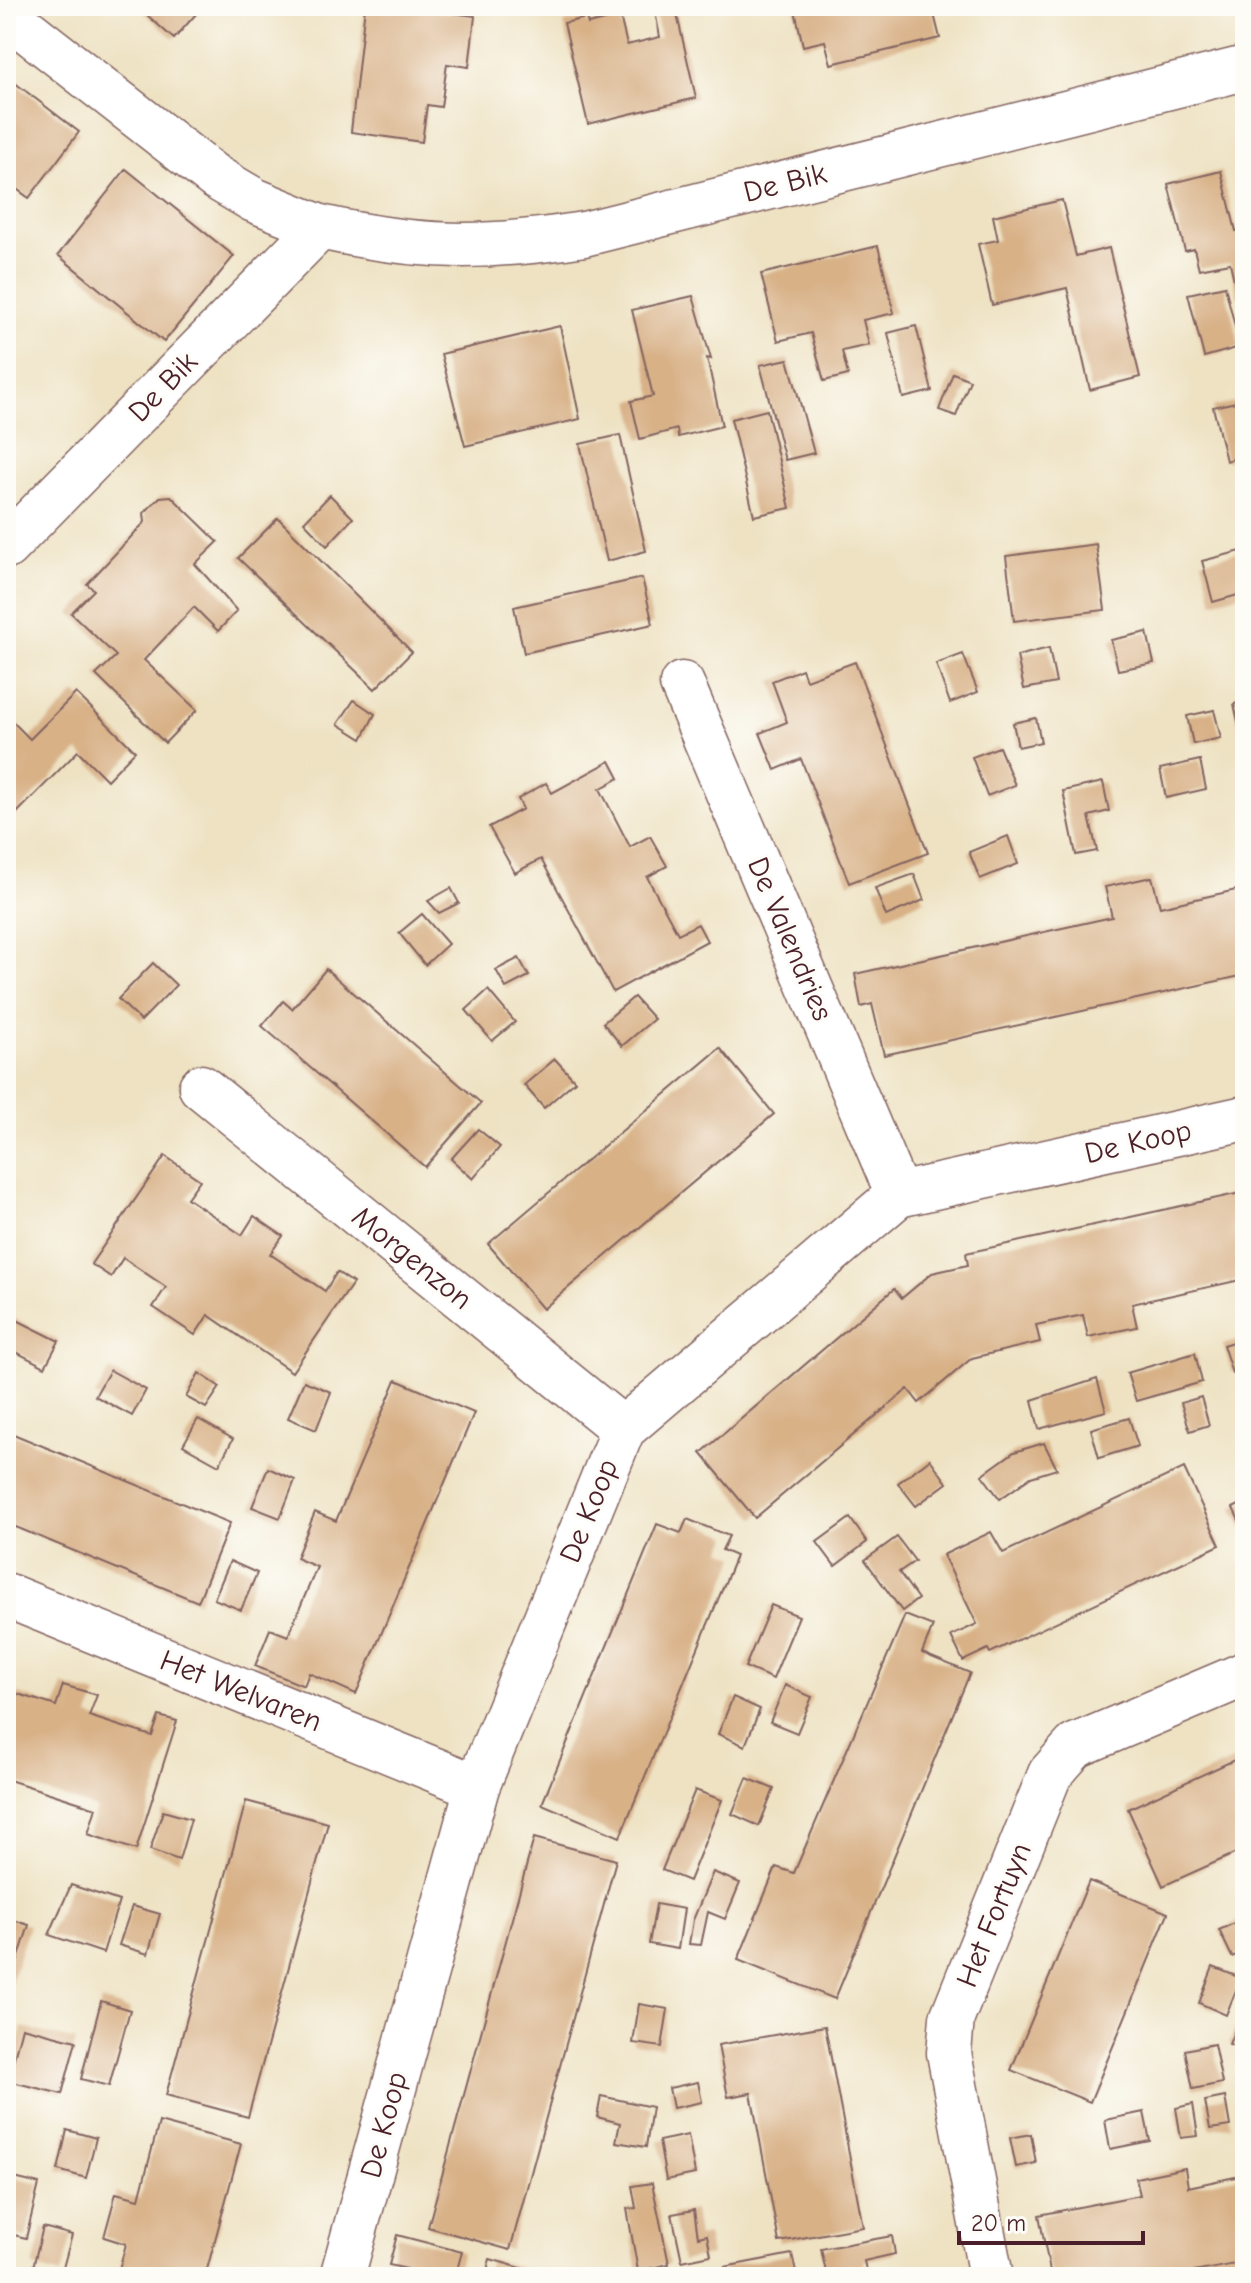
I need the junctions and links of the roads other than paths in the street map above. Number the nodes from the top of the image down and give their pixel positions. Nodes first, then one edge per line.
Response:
1 (6, 14) edge
2 (1245, 68) edge
3 (320, 227) junction
4 (6, 547) edge
5 (682, 684) dead end
6 (201, 1087) dead end
7 (1245, 1118) edge
8 (898, 1195) junction
9 (623, 1429) junction
10 (6, 1595) edge
11 (1245, 1674) edge
12 (477, 1787) junction
13 (342, 2277) edge
14 (991, 2277) edge

1 - 3 street, De Bik
2 - 3 street, De Bik
3 - 4 street, De Bik
5 - 8 street, De Valendries
6 - 9 street, Morgenzon
7 - 8 street, De Koop
8 - 9 street, De Koop
9 - 12 street, De Koop
10 - 12 street, Het Welvaren
11 - 14 street, Het Fortuyn
12 - 13 street, De Koop

